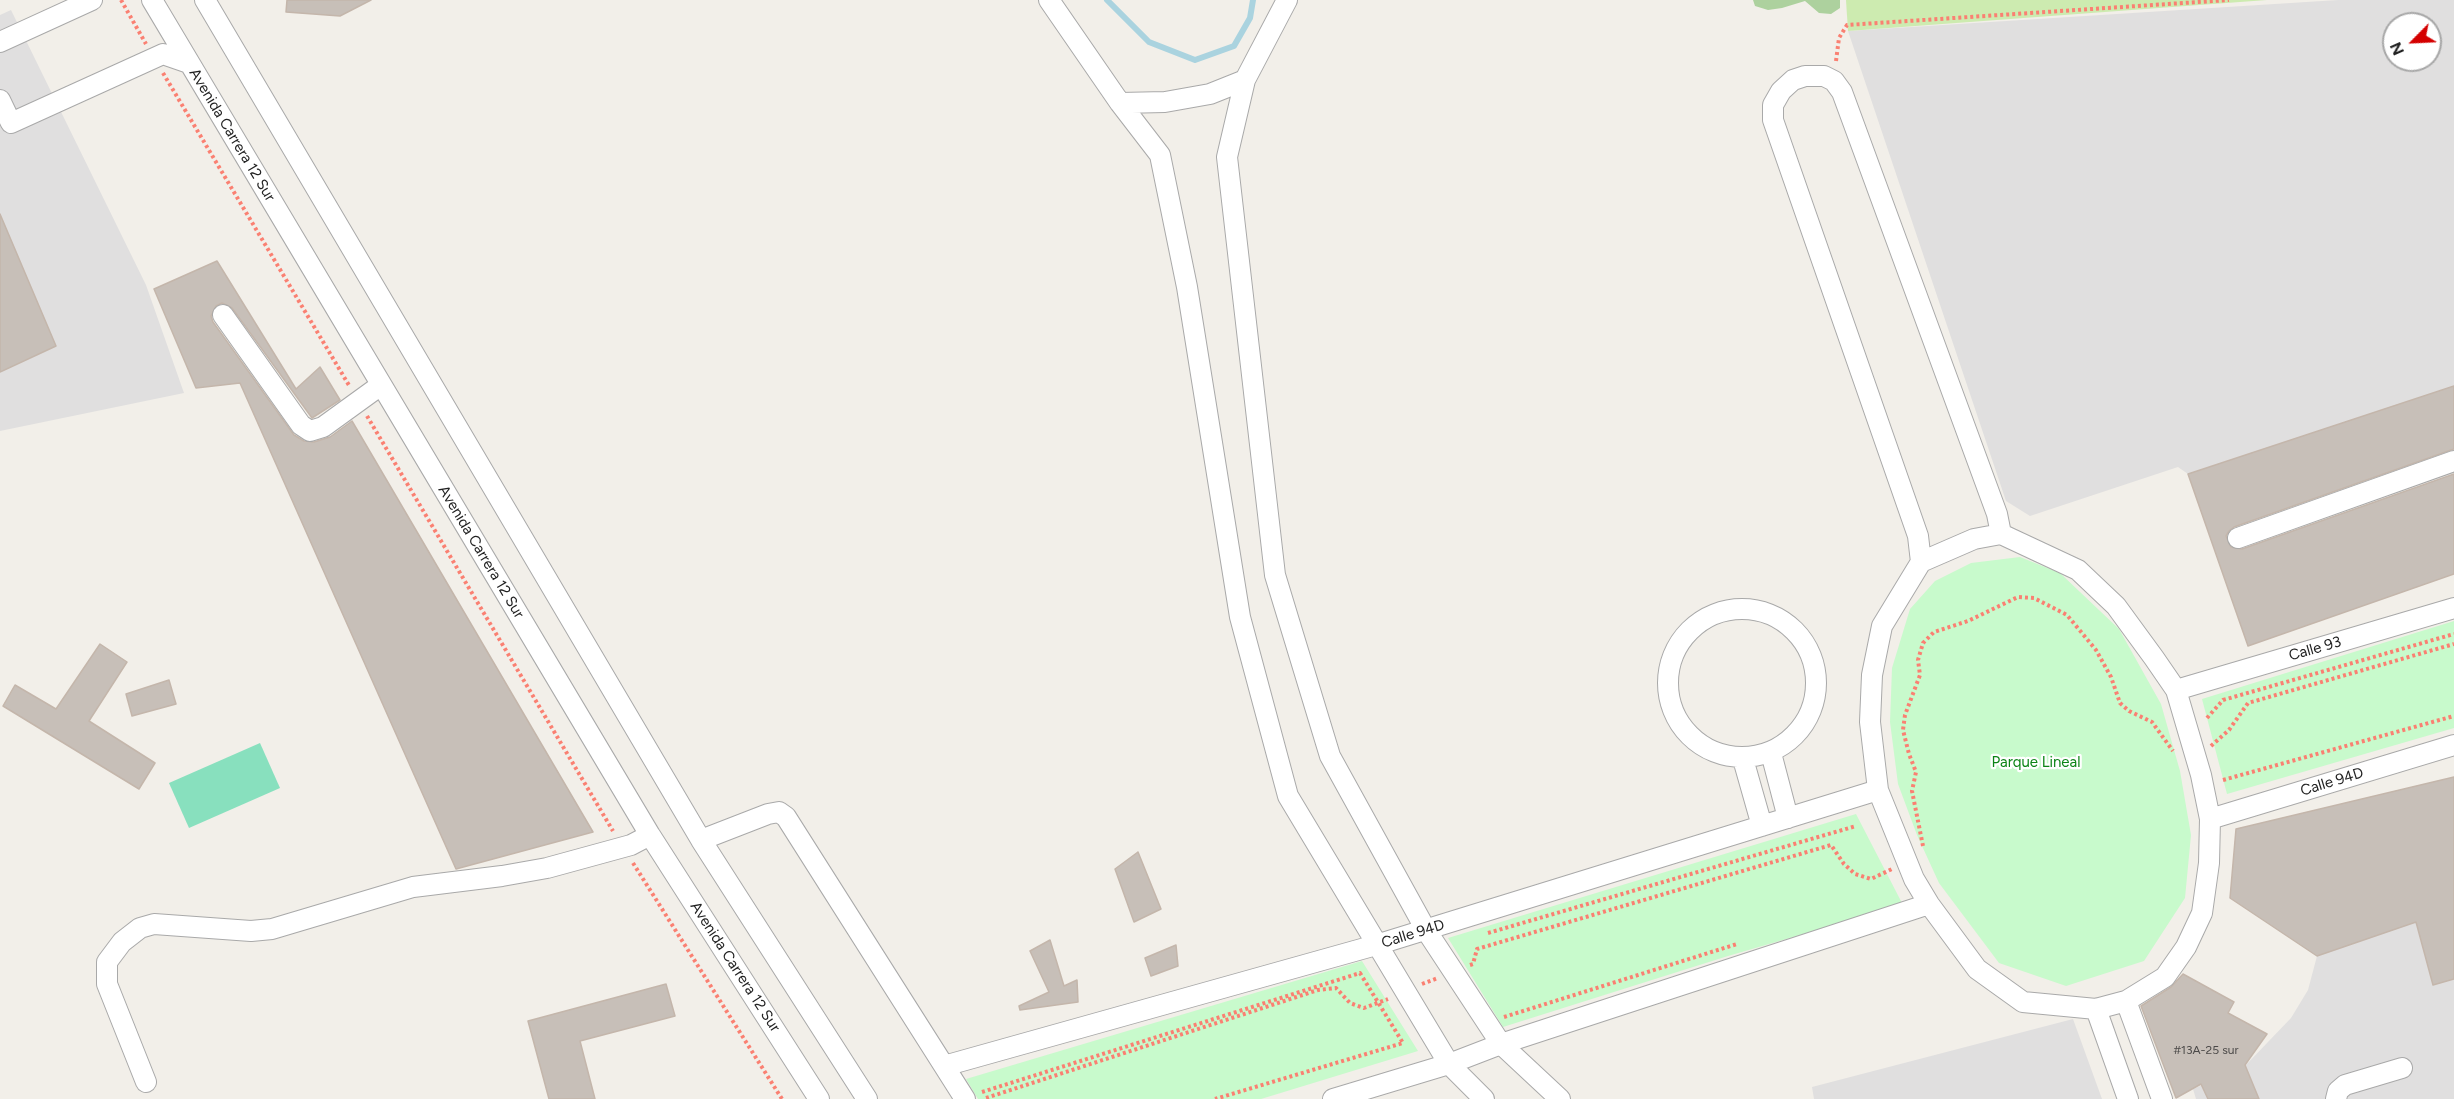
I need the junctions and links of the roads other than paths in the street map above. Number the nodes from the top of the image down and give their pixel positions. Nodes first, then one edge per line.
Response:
1 (92, 0) edge
2 (152, 0) edge
3 (205, 0) edge
4 (1049, 0) edge
5 (1287, 0) edge
6 (0, 42) edge
7 (189, 63) junction
8 (1245, 80) junction
9 (0, 100) edge
10 (1120, 104) junction
11 (223, 315) dead end
12 (381, 385) junction
13 (2454, 461) edge
14 (2001, 534) junction
15 (2238, 538) dead end
16 (1921, 562) junction
17 (2454, 608) edge
18 (2176, 690) junction
19 (2454, 745) edge
20 (1771, 753) junction
21 (1743, 759) junction
22 (1878, 790) junction
23 (1788, 818) junction
24 (2210, 819) junction
25 (1762, 826) junction
26 (650, 835) junction
27 (701, 840) junction
28 (1929, 904) junction
29 (1426, 930) junction
30 (1376, 945) junction
31 (2126, 1001) junction
32 (2096, 1009) junction
33 (1502, 1044) junction
34 (1449, 1065) junction
35 (944, 1066) junction
36 (2402, 1068) dead end
37 (146, 1082) dead end
38 (1366, 1094) edge
39 (974, 1095) edge
40 (819, 1099) edge
41 (867, 1099) edge
42 (1333, 1099) edge
43 (1484, 1099) edge
44 (1560, 1099) edge
45 (2128, 1099) edge
46 (2162, 1099) edge
47 (2336, 1099) edge

1 - 6 street
2 - 7 street, Avenida Carrera 12 Sur
3 - 27 street
4 - 10 street
5 - 8 street
7 - 9 street
7 - 12 street, Avenida Carrera 12 Sur
8 - 10 street
8 - 29 street
10 - 30 street
11 - 12 street
12 - 26 street, Avenida Carrera 12 Sur
13 - 15 street
14 - 16 street
14 - 16 street
14 - 18 street
16 - 22 street
17 - 18 street, Calle 93
18 - 24 street
19 - 24 street, Calle 94D
20 - 21 street
20 - 21 street
20 - 23 street
21 - 25 street
22 - 23 street, Calle 94D
22 - 28 street
23 - 25 street, Calle 94D
24 - 31 street
25 - 29 street, Calle 94D
26 - 37 street
26 - 40 street, Avenida Carrera 12 Sur
27 - 35 street
27 - 41 street
28 - 32 street
28 - 33 street
29 - 30 street, Calle 94D
29 - 33 street
30 - 34 street
30 - 35 street, Calle 94D
31 - 32 street
31 - 46 street
32 - 45 street
33 - 34 street
33 - 44 street
34 - 38 street
34 - 43 street
35 - 39 street
36 - 47 street
38 - 42 street

